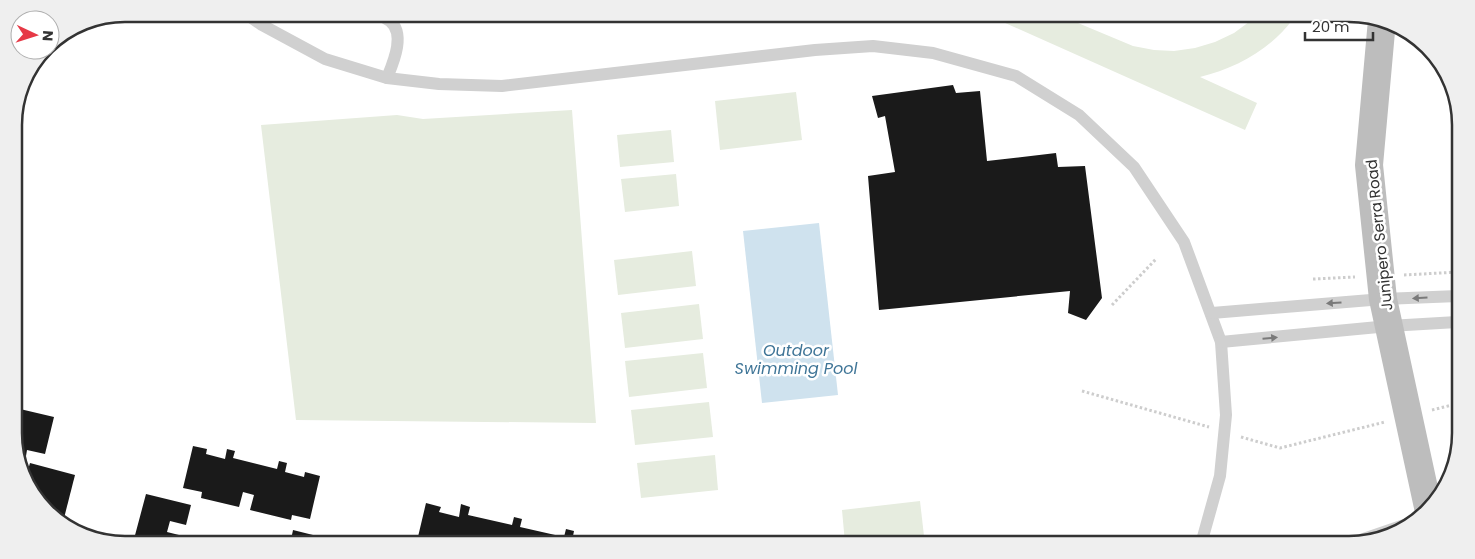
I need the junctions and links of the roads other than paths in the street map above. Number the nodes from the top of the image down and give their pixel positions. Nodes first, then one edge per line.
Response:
1 (258, 22) edge
2 (392, 22) edge
3 (1381, 28) edge
4 (387, 78) junction
5 (1452, 296) edge
6 (1383, 300) junction
7 (1212, 313) junction
8 (1452, 322) edge
9 (1390, 326) junction
10 (1221, 342) junction
11 (1427, 500) edge
12 (1422, 506) edge
13 (1365, 535) edge
14 (1203, 536) edge

1 - 4 lane
2 - 4 lane
3 - 6 main road, Junipero Serra Road
4 - 7 lane
5 -> 6 lane
6 -> 7 lane
6 - 9 main road, Junipero Serra Road
7 - 10 lane
8 - 9 lane
10 -> 9 lane
9 - 11 main road, Junipero Serra Road
10 - 14 lane
12 - 13 lane

